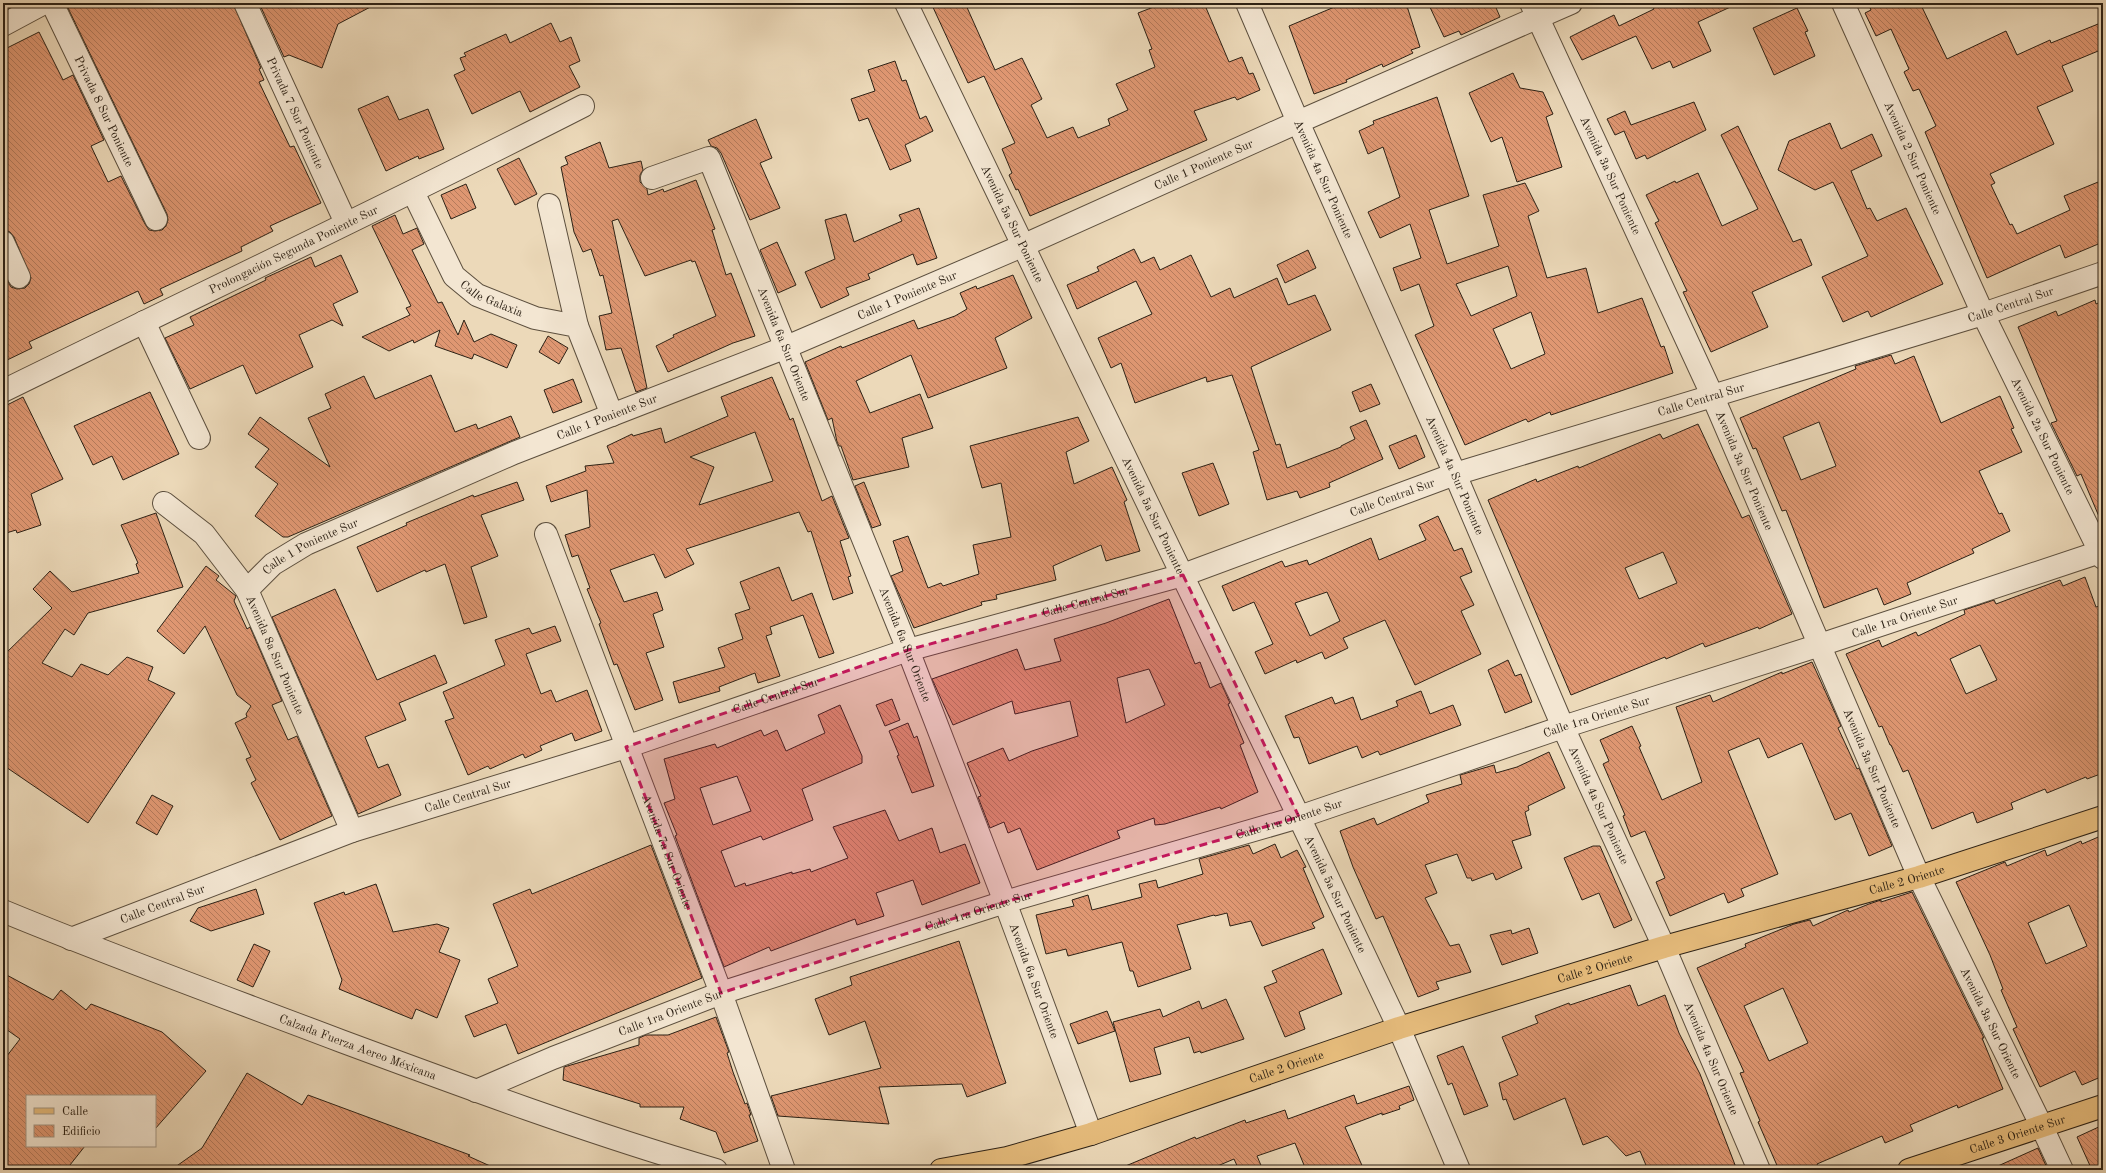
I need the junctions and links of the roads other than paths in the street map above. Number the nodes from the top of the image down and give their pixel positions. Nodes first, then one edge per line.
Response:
1 (44, 3) edge
2 (52, 3) edge
3 (245, 3) edge
4 (906, 3) edge
5 (1248, 3) edge
6 (1571, 3) edge
7 (1843, 3) edge
8 (1535, 11) edge
9 (3, 25) edge
10 (583, 106) dead end
11 (1298, 122) junction
12 (652, 178) dead end
13 (413, 192) junction
14 (549, 205) dead end
15 (156, 219) dead end
16 (346, 223) junction
17 (3, 242) edge
18 (1022, 246) junction
19 (2103, 273) edge
20 (19, 277) dead end
21 (1983, 314) junction
22 (144, 322) junction
23 (577, 326) junction
24 (784, 348) junction
25 (3, 391) edge
26 (1713, 397) junction
27 (612, 415) junction
28 (199, 438) dead end
29 (1455, 474) junction
30 (164, 503) dead end
31 (546, 534) dead end
32 (2102, 554) edge
33 (1183, 575) junction
34 (247, 590) junction
35 (1820, 645) junction
36 (908, 650) junction
37 (1563, 727) junction
38 (626, 747) junction
39 (1299, 817) junction
40 (2103, 817) edge
41 (352, 831) junction
42 (1919, 877) junction
43 (1005, 902) junction
44 (3, 911) edge
45 (71, 939) junction
46 (1664, 947) junction
47 (721, 993) junction
48 (1399, 1028) junction
49 (476, 1091) junction
50 (2103, 1106) edge
51 (2042, 1127) junction
52 (1091, 1134) junction
53 (716, 1170) edge
54 (784, 1170) edge
55 (941, 1170) edge
56 (1459, 1170) edge
57 (1759, 1170) edge
58 (1909, 1170) edge
59 (2062, 1170) edge

1 - 9 street
2 - 15 street, Privada 8 Sur Poniente
3 - 16 street, Privada 7 Sur Poniente
4 - 18 street, Avenida 5a Sur Poniente
5 - 11 street, Avenida 4a Sur Poniente
6 - 8 street, Calle 1 Poniente Sur
7 - 21 street, Avenida 2 Sur Poniente
8 - 11 street, Calle 1 Poniente Sur
8 - 26 street, Avenida 3a Sur Poniente
10 - 13 street, Prolongación Segunda Poniente Sur
11 - 18 street, Calle 1 Poniente Sur
11 - 29 street, Avenida 4a Sur Poniente
12 - 24 street, Avenida 6a Sur Oriente
13 - 16 street, Prolongación Segunda Poniente Sur
13 - 23 street, Calle Galaxia
14 - 23 street
16 - 22 street, Prolongación Segunda Poniente Sur
17 - 20 street
18 - 24 street, Calle 1 Poniente Sur
18 - 33 street, Avenida 5a Sur Poniente
19 - 21 street, Calle Central Sur
21 - 26 street, Calle Central Sur
21 - 32 street, Avenida 2a Sur Poniente
22 - 25 street, Prolongación Segunda Poniente Sur
22 - 28 street
23 - 27 street
24 - 27 street, Calle 1 Poniente Sur
24 - 36 street, Avenida 6a Sur Oriente
26 - 29 street, Calle Central Sur
26 - 35 street, Avenida 3a Sur Poniente
27 - 34 street, Calle 1 Poniente Sur
29 - 33 street, Calle Central Sur
29 - 37 street, Avenida 4a Sur Poniente
30 - 34 street, Avenida 8a Sur Poniente
31 - 38 street, Avenida 7a Sur Oriente
32 - 35 street, Calle 1ra Oriente Sur
33 - 36 street, Calle Central Sur
33 - 39 street, Avenida 5a Sur Poniente
34 - 41 street, Avenida 8a Sur Poniente
35 - 37 street, Calle 1ra Oriente Sur
35 - 42 street, Avenida 3a Sur Poniente
36 - 38 street, Calle Central Sur
36 - 43 street, Avenida 6a Sur Oriente
37 - 39 street, Calle 1ra Oriente Sur
37 - 46 street, Avenida 4a Sur Poniente
38 - 41 street, Calle Central Sur
38 - 47 street, Avenida 7a Sur Oriente
39 - 43 street, Calle 1ra Oriente Sur
39 - 48 street, Avenida 5a Sur Poniente
40 - 42 main road, Calle 2 Oriente
41 - 45 street, Calle Central Sur
42 - 46 main road, Calle 2 Oriente
42 - 51 street, Avenida 3a Sur Oriente
43 - 47 street, Calle 1ra Oriente Sur
43 - 52 street, Avenida 6a Sur Oriente
44 - 45 street, Calzada Fuerza Aereo Méxicana
45 - 49 street, Calzada Fuerza Aereo Méxicana
46 - 48 main road, Calle 2 Oriente
46 - 57 street, Avenida 4a Sur Oriente
47 - 49 street, Calle 1ra Oriente Sur
47 - 54 street, Avenida 7a Sur Oriente
48 - 52 main road, Calle 2 Oriente
48 - 56 street, Avenida 5a Sur Poniente
49 - 53 street, Calzada Fuerza Aereo Méxicana
50 - 51 main road, Calle 3 Oriente Sur
51 - 58 main road, Calle 3 Oriente Sur
51 - 59 street, Avenida 3a Sur Oriente
52 - 55 main road, Calle 2 Oriente

